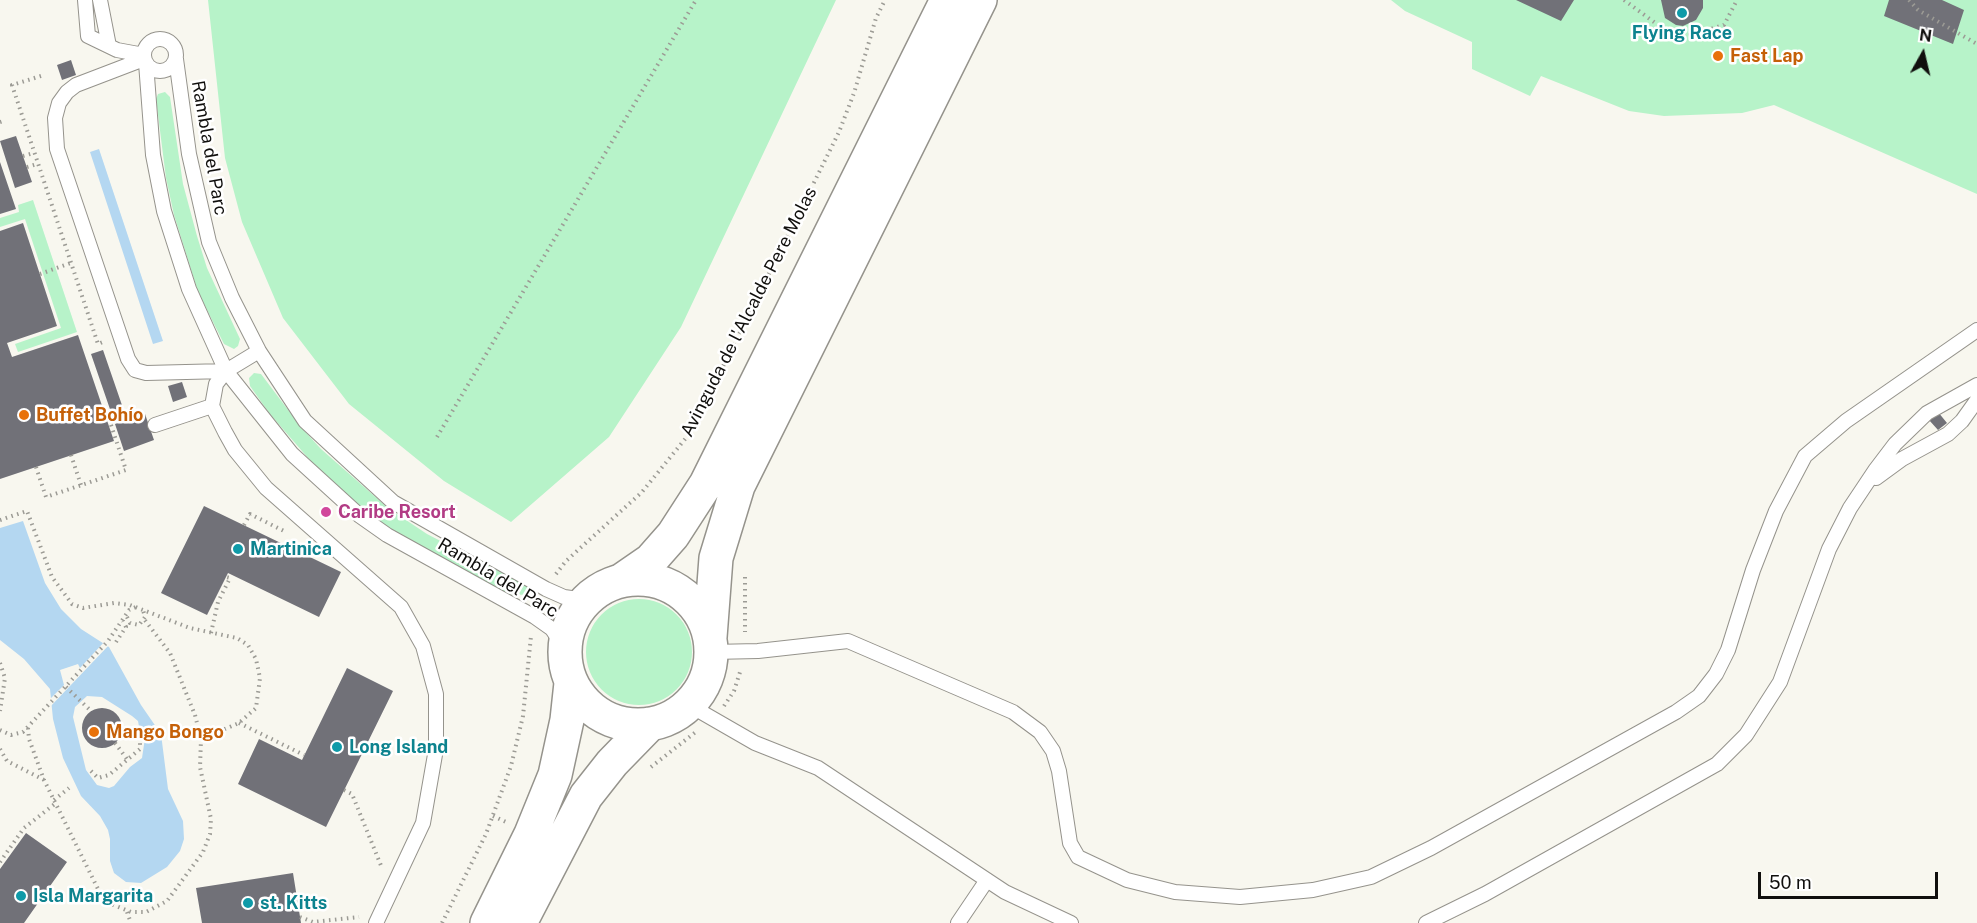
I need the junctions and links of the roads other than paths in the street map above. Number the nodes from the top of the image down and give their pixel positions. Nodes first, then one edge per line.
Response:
1 (85, 0) edge
2 (100, 0) edge
3 (947, 0) edge
4 (980, 0) edge
5 (108, 46) junction
6 (145, 59) junction
7 (176, 59) junction
8 (1977, 330) edge
9 (259, 351) junction
10 (226, 371) junction
11 (1977, 385) edge
12 (1977, 400) edge
13 (212, 406) junction
14 (155, 425) dead end
15 (1860, 495) junction
16 (622, 580) junction
17 (586, 600) junction
18 (711, 645) junction
19 (564, 646) junction
20 (571, 683) junction
21 (702, 712) junction
22 (650, 724) junction
23 (987, 880) junction
24 (379, 919) edge
25 (487, 923) edge
26 (520, 923) edge
27 (958, 923) edge
28 (1071, 923) edge
29 (1426, 923) edge

1 - 5 lane
2 - 5 lane
3 - 16 street, Avinguda de l'Alcalde Pere Molas
4 - 18 street
5 - 6 lane
6 - 7 lane
6 - 7 lane
6 - 10 lane, Rambla del Parc
6 - 10 lane
7 - 9 lane, Rambla del Parc
8 - 18 lane
9 - 10 lane
9 - 17 lane, Rambla del Parc
10 - 13 lane
10 - 19 lane, Rambla del Parc
11 - 15 lane
12 - 15 lane
13 - 14 lane
13 - 24 lane
15 - 29 lane
16 - 17 street
16 - 18 street
17 - 19 street
18 - 21 street
19 - 20 street
20 - 22 street
20 - 25 street
21 - 22 street
21 - 23 lane
22 - 26 street
23 - 27 lane
23 - 28 lane

